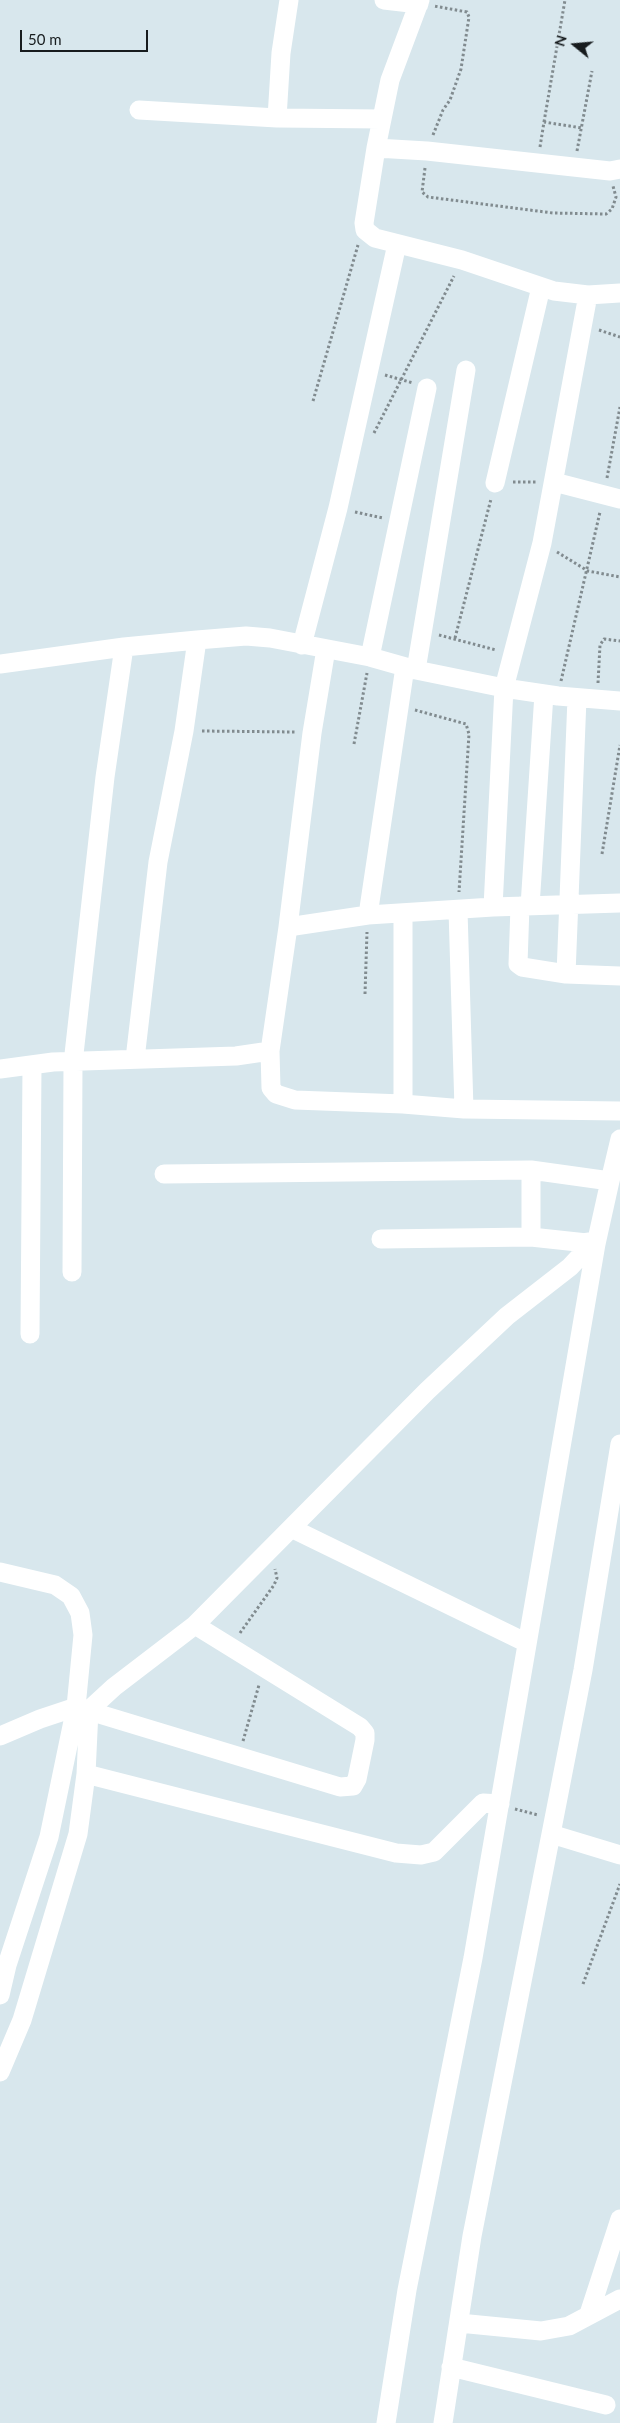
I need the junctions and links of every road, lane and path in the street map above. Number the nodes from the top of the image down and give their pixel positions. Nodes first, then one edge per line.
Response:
1 (289, 0) edge
2 (384, 0) edge
3 (565, 0) edge
4 (419, 2) edge
5 (592, 71) dead end
6 (139, 110) dead end
7 (277, 118) junction
8 (382, 119) junction
9 (544, 122) junction
10 (582, 128) junction
11 (376, 148) junction
12 (427, 151) junction
13 (537, 162) junction
14 (574, 167) junction
15 (615, 170) edge
16 (364, 223) junction
17 (397, 244) junction
18 (462, 260) junction
19 (542, 287) junction
20 (620, 292) edge
21 (588, 295) junction
22 (584, 325) junction
23 (620, 337) edge
24 (466, 370) dead end
25 (400, 379) dead end
26 (427, 388) dead end
27 (313, 401) dead end
28 (620, 407) edge
29 (554, 482) junction
30 (495, 483) junction
31 (612, 498) edge
32 (338, 508) junction
33 (398, 522) junction
34 (542, 543) junction
35 (588, 572) junction
36 (620, 577) edge
37 (197, 640) junction
38 (620, 641) edge
39 (302, 645) junction
40 (124, 647) junction
41 (326, 649) junction
42 (513, 655) junction
43 (370, 657) junction
44 (0, 664) edge
45 (410, 668) junction
46 (504, 688) junction
47 (551, 695) junction
48 (577, 698) junction
49 (597, 698) junction
50 (620, 701) edge
51 (400, 707) junction
52 (184, 731) junction
53 (312, 733) junction
54 (354, 744) dead end
55 (620, 745) edge
56 (618, 770) edge
57 (602, 854) dead end
58 (620, 903) edge
59 (569, 905) junction
60 (525, 906) junction
61 (493, 907) junction
62 (458, 910) junction
63 (403, 913) junction
64 (368, 915) junction
65 (288, 927) junction
66 (566, 974) junction
67 (620, 976) edge
68 (365, 994) dead end
69 (270, 1051) junction
70 (135, 1059) junction
71 (73, 1063) junction
72 (32, 1065) junction
73 (0, 1069) edge
74 (403, 1104) junction
75 (464, 1109) junction
76 (620, 1111) edge
77 (620, 1139) edge
78 (531, 1170) junction
79 (614, 1171) edge
80 (164, 1174) dead end
81 (531, 1237) junction
82 (380, 1239) dead end
83 (592, 1243) junction
84 (72, 1272) dead end
85 (30, 1334) dead end
86 (620, 1444) edge
87 (293, 1529) junction
88 (264, 1556) junction
89 (0, 1572) edge
90 (195, 1625) junction
91 (527, 1643) junction
92 (231, 1646) junction
93 (264, 1668) junction
94 (83, 1709) junction
95 (0, 1736) edge
96 (240, 1755) junction
97 (86, 1774) junction
98 (500, 1804) junction
99 (552, 1827) junction
100 (620, 1855) edge
101 (620, 1884) edge
102 (584, 1984) dead end
103 (0, 1995) edge
104 (0, 2072) edge
105 (620, 2219) edge
106 (620, 2299) edge
107 (589, 2314) junction
108 (458, 2323) junction
109 (451, 2367) junction
110 (606, 2404) dead end
111 (386, 2423) edge
112 (443, 2423) edge

1 - 7 street
2 - 4 street
3 - 9 path
4 - 8 street
4 - 12 path
5 - 10 path
6 - 7 street
7 - 8 street
8 - 11 street
9 - 10 path
9 - 13 path
10 - 14 path
11 - 12 street
11 - 16 street
12 - 13 street
12 - 15 path
13 - 14 street
14 - 15 street
16 - 17 street
16 - 27 path
17 - 18 street
17 - 32 street
18 - 19 street
18 - 25 path
19 - 21 street
19 - 30 street
20 - 21 street
21 - 22 street
22 - 23 path
22 - 29 street
24 - 45 street
26 - 33 street
28 - 31 path
29 - 30 path
29 - 31 street
29 - 34 street
30 - 42 path
31 - 35 path
32 - 33 path
32 - 39 street
33 - 43 street
34 - 35 path
34 - 42 street
35 - 36 path
35 - 47 path
37 - 39 street
37 - 40 street
37 - 52 street
38 - 49 path
39 - 41 street
40 - 44 street
40 - 71 street
41 - 43 street
41 - 53 street
42 - 46 street
43 - 45 street
43 - 54 path
45 - 46 street
45 - 51 street
46 - 47 street
46 - 61 street
47 - 48 street
47 - 60 street
48 - 49 street
48 - 59 street
49 - 50 street
51 - 62 path
51 - 64 street
52 - 53 path
52 - 70 street
53 - 65 street
55 - 56 path
56 - 57 path
58 - 59 street
59 - 60 street
59 - 66 street
60 - 61 street
60 - 66 street
61 - 62 street
62 - 63 street
62 - 75 street
63 - 64 street
63 - 74 street
64 - 65 street
64 - 68 path
65 - 69 street
66 - 67 street
69 - 70 street
69 - 74 street
70 - 71 street
71 - 72 street
71 - 84 street
72 - 73 street
72 - 85 street
74 - 75 street
75 - 76 street
77 - 79 street
78 - 79 street
78 - 80 street
78 - 81 street
79 - 83 street
81 - 82 street
81 - 83 street
83 - 87 street
83 - 91 street
86 - 99 street
87 - 88 street
87 - 91 street
88 - 90 street
88 - 92 path
89 - 94 street
90 - 92 street
90 - 94 street
91 - 98 street
92 - 93 street
93 - 96 path
93 - 96 street
94 - 95 street
94 - 96 street
94 - 97 street
94 - 103 street
97 - 98 street
97 - 104 street
98 - 99 path
98 - 111 street
99 - 100 street
99 - 108 street
101 - 102 path
105 - 107 street
106 - 107 street
107 - 108 street
108 - 109 street
109 - 110 street
109 - 112 street

